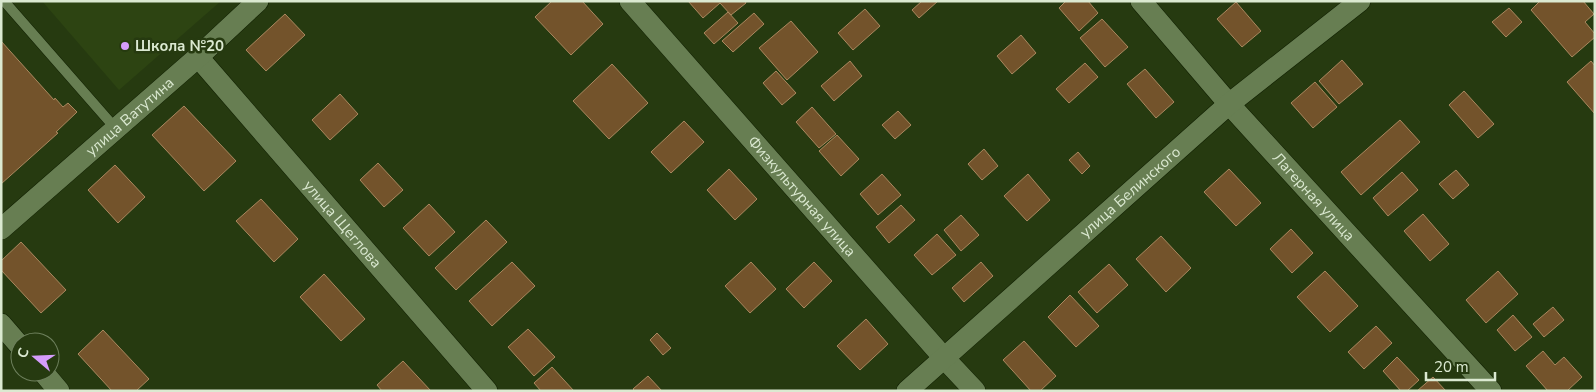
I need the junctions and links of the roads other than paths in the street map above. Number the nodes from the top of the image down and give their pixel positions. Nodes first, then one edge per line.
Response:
1 (4, 1) edge
2 (258, 1) edge
3 (630, 1) edge
4 (1141, 1) edge
5 (1360, 1) edge
6 (198, 57) junction
7 (1229, 104) junction
8 (116, 129) junction
9 (4, 221) edge
10 (1, 324) edge
11 (10, 334) edge
12 (944, 358) junction
13 (487, 391) edge
14 (906, 391) edge
15 (975, 391) edge
16 (1491, 391) edge

1 - 8 lane
2 - 6 street, улица Ватутина
3 - 12 street, Физкультурная улица
4 - 7 street, Лагерная улица
5 - 7 street, улица Белинского
6 - 8 street, улица Ватутина
6 - 13 street, улица Щеглова
7 - 12 street, улица Белинского
7 - 16 street, Лагерная улица
8 - 9 street, улица Ватутина
10 - 11 street
12 - 14 street, улица Белинского
12 - 15 street, Физкультурная улица

